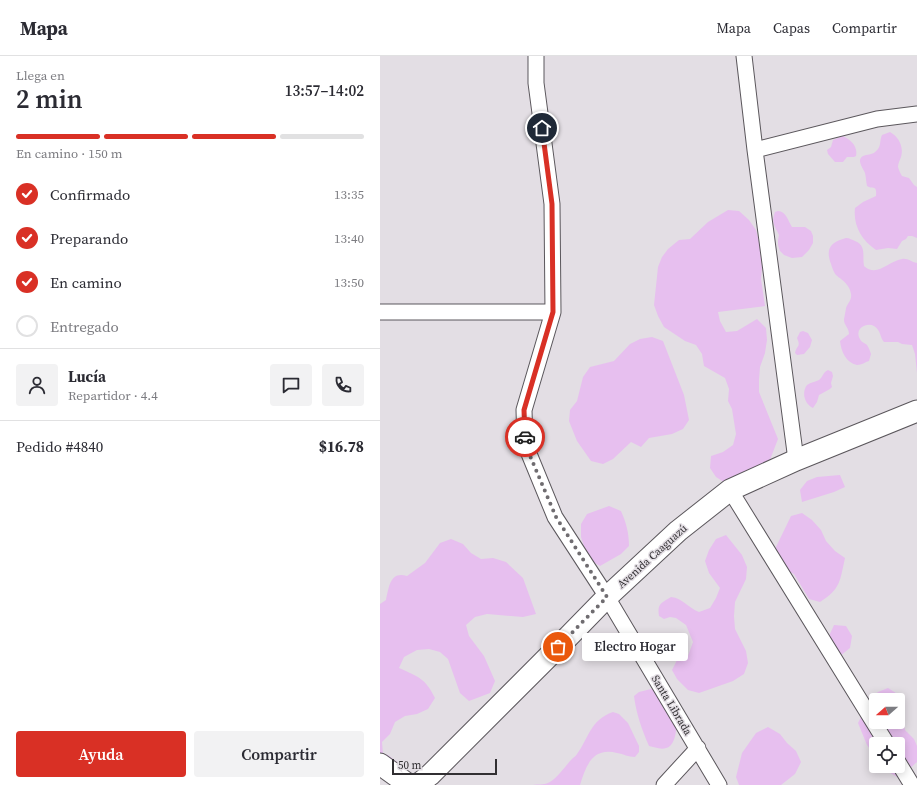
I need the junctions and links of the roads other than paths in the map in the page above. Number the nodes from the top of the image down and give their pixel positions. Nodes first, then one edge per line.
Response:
1 (536, 56) edge
2 (744, 56) edge
3 (917, 114) edge
4 (754, 150) junction
5 (380, 312) edge
6 (553, 312) junction
7 (917, 411) edge
8 (796, 460) junction
9 (730, 490) junction
10 (607, 597) junction
11 (883, 737) edge
12 (698, 748) junction
13 (380, 764) edge
14 (905, 773) edge
15 (409, 785) edge
16 (417, 785) edge
17 (664, 785) edge
18 (719, 785) edge
19 (912, 785) edge

1 - 6 street, Santa Librada
2 - 4 street
3 - 4 street
4 - 8 street
5 - 6 street
6 - 10 street, Santa Librada
7 - 8 street, Avenida Caaguazú
8 - 9 street, Avenida Caaguazú
9 - 10 street, Avenida Caaguazú
9 - 11 street
10 - 12 street, Santa Librada
10 - 16 street, Avenida Caaguazú
12 - 17 street
12 - 18 street, Santa Librada
13 - 15 street
14 - 19 street

